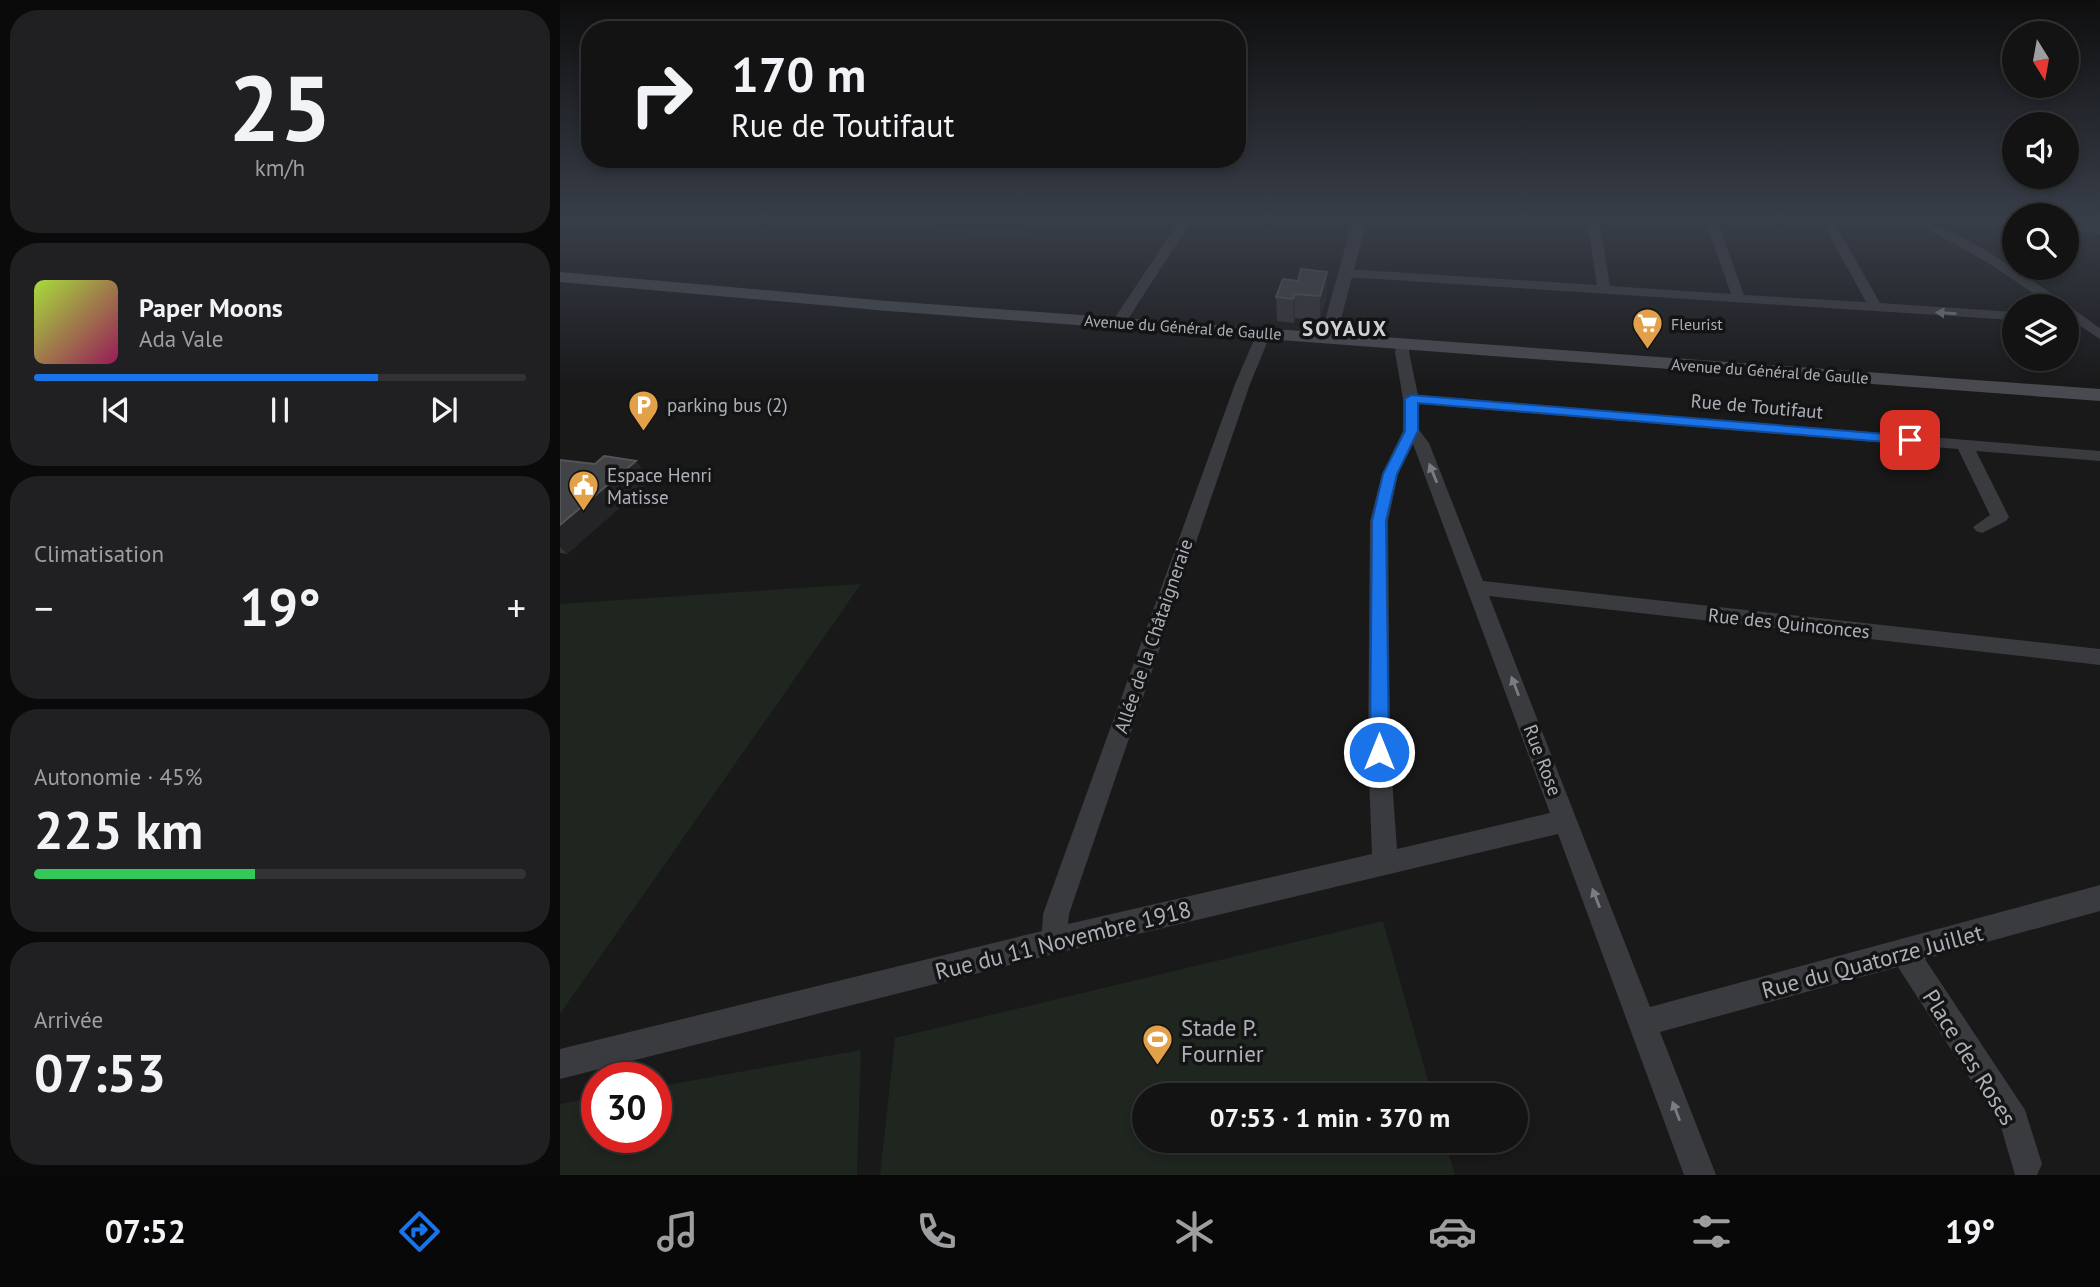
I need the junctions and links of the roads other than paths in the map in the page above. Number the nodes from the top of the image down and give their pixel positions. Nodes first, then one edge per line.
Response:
1 (1149, 275) edge
2 (1345, 275) edge
3 (1376, 275) edge
4 (1602, 275) edge
5 (1730, 275) edge
6 (1857, 275) edge
7 (2015, 275) edge
8 (560, 276) edge
9 (1604, 289) junction
10 (2043, 294) edge
11 (1738, 299) junction
12 (1875, 308) junction
13 (2002, 315) edge
14 (2079, 319) edge
15 (2100, 321) edge
16 (1122, 322) junction
17 (2079, 323) edge
18 (1264, 333) junction
19 (2100, 335) edge
20 (1328, 338) junction
21 (1404, 343) junction
22 (2100, 395) edge
23 (1411, 399) junction
24 (1411, 431) junction
25 (1964, 444) junction
26 (2100, 456) edge
27 (1982, 527) dead end
28 (1479, 588) junction
29 (2100, 657) edge
30 (1566, 821) junction
31 (1385, 864) junction
32 (2100, 898) edge
33 (1054, 942) junction
34 (1905, 953) junction
35 (1643, 1023) junction
36 (560, 1064) edge
37 (2026, 1164) dead end
38 (1700, 1175) edge

1 - 16 street
2 - 20 street
3 - 9 street
4 - 9 street
5 - 11 street
6 - 12 street
7 - 10 street
8 - 16 main road, Avenue du Général de Gaulle
9 - 11 street
11 - 12 street
13 -> 12 street
14 - 15 street
16 - 18 main road, Avenue du Général de Gaulle
17 - 19 street
18 - 20 main road, Avenue du Général de Gaulle
18 - 33 street, Allée de la Châtaigneraie
20 - 21 main road, Avenue du Général de Gaulle
21 - 22 main road, Avenue du Général de Gaulle
21 - 23 street, Rue Rose
23 - 24 street, Rue Rose
23 - 25 street, Rue de Toutifaut
28 -> 24 street, Rue Rose
24 - 31 street
25 - 26 street, Rue de Toutifaut
25 - 27 street
28 - 29 street, Rue des Quinconces
30 -> 28 street, Rue Rose
30 - 31 street, Rue du 11 Novembre 1918
35 -> 30 street, Rue Rose
31 - 33 street, Rue du 11 Novembre 1918
32 - 34 street, Rue du Quatorze Juillet
33 - 36 street, Rue du 11 Novembre 1918
34 - 35 street, Rue du Quatorze Juillet
34 - 37 street, Place des Roses
38 -> 35 street, Rue Rose

